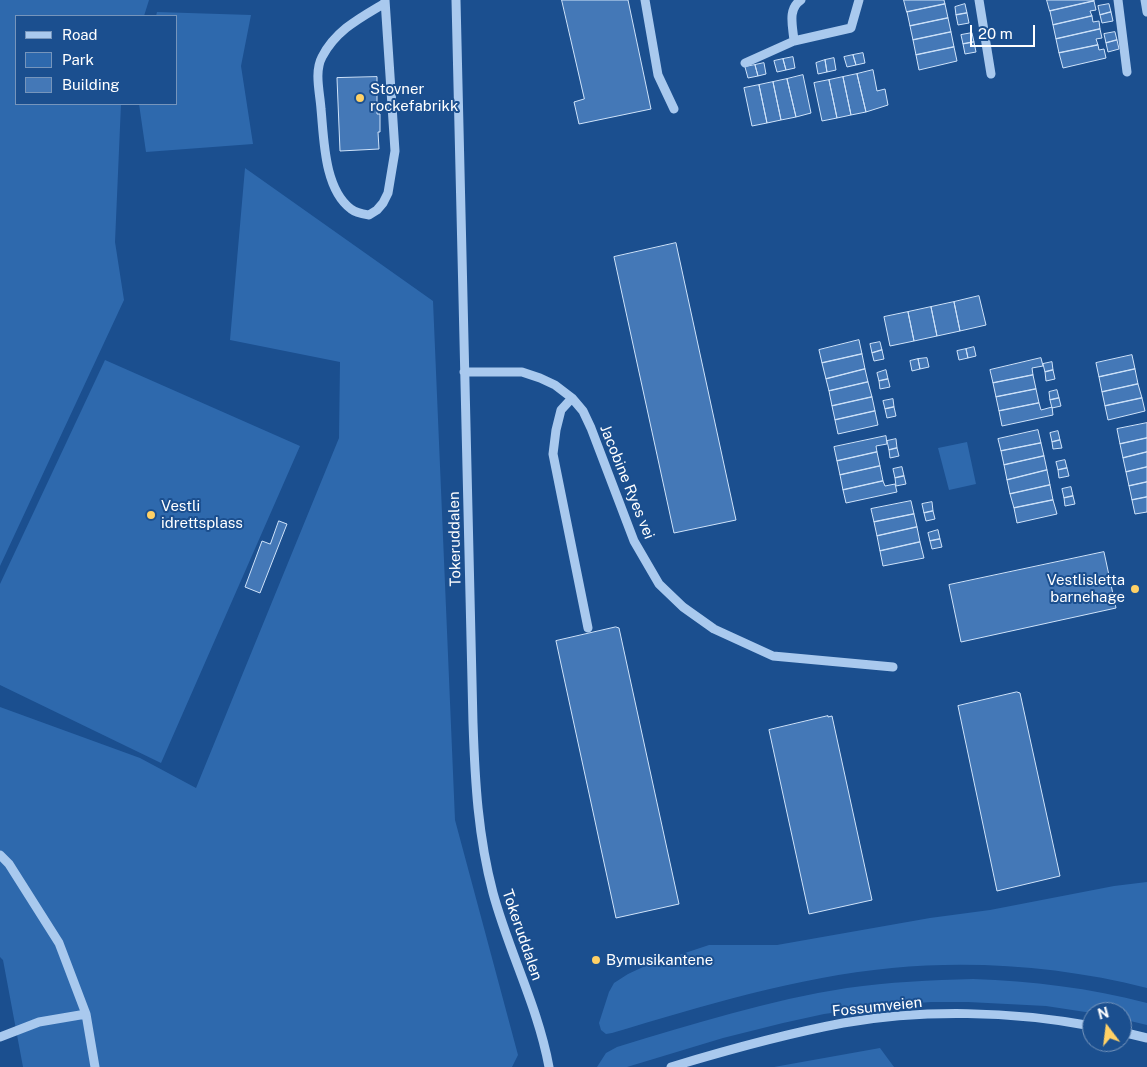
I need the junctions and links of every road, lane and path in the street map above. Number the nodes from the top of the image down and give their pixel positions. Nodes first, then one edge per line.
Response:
1 (456, 0) edge
2 (645, 0) edge
3 (801, 0) edge
4 (859, 0) edge
5 (979, 0) edge
6 (1118, 0) edge
7 (1145, 0) edge
8 (385, 2) edge
9 (1147, 12) edge
10 (794, 41) junction
11 (745, 63) dead end
12 (1127, 72) dead end
13 (992, 74) dead end
14 (674, 109) dead end
15 (464, 372) junction
16 (572, 398) junction
17 (588, 628) dead end
18 (894, 667) dead end
19 (0, 855) edge
20 (86, 1014) junction
21 (1082, 1025) edge
22 (1132, 1034) edge
23 (0, 1037) edge
24 (1147, 1038) edge
25 (96, 1067) edge
26 (549, 1067) edge
27 (670, 1067) edge

1 - 15 street, Tokeruddalen
2 - 14 street
3 - 10 street
4 - 10 street
5 - 13 street
6 - 12 street
7 - 9 street
8 - 8 street
10 - 11 street
15 - 16 street, Jacobine Ryes vei
15 - 26 street, Tokeruddalen
16 - 17 street
16 - 18 street, Jacobine Ryes vei
19 - 20 street
20 - 23 street
20 - 25 street
21 - 27 street, Fossumveien
22 - 24 street

